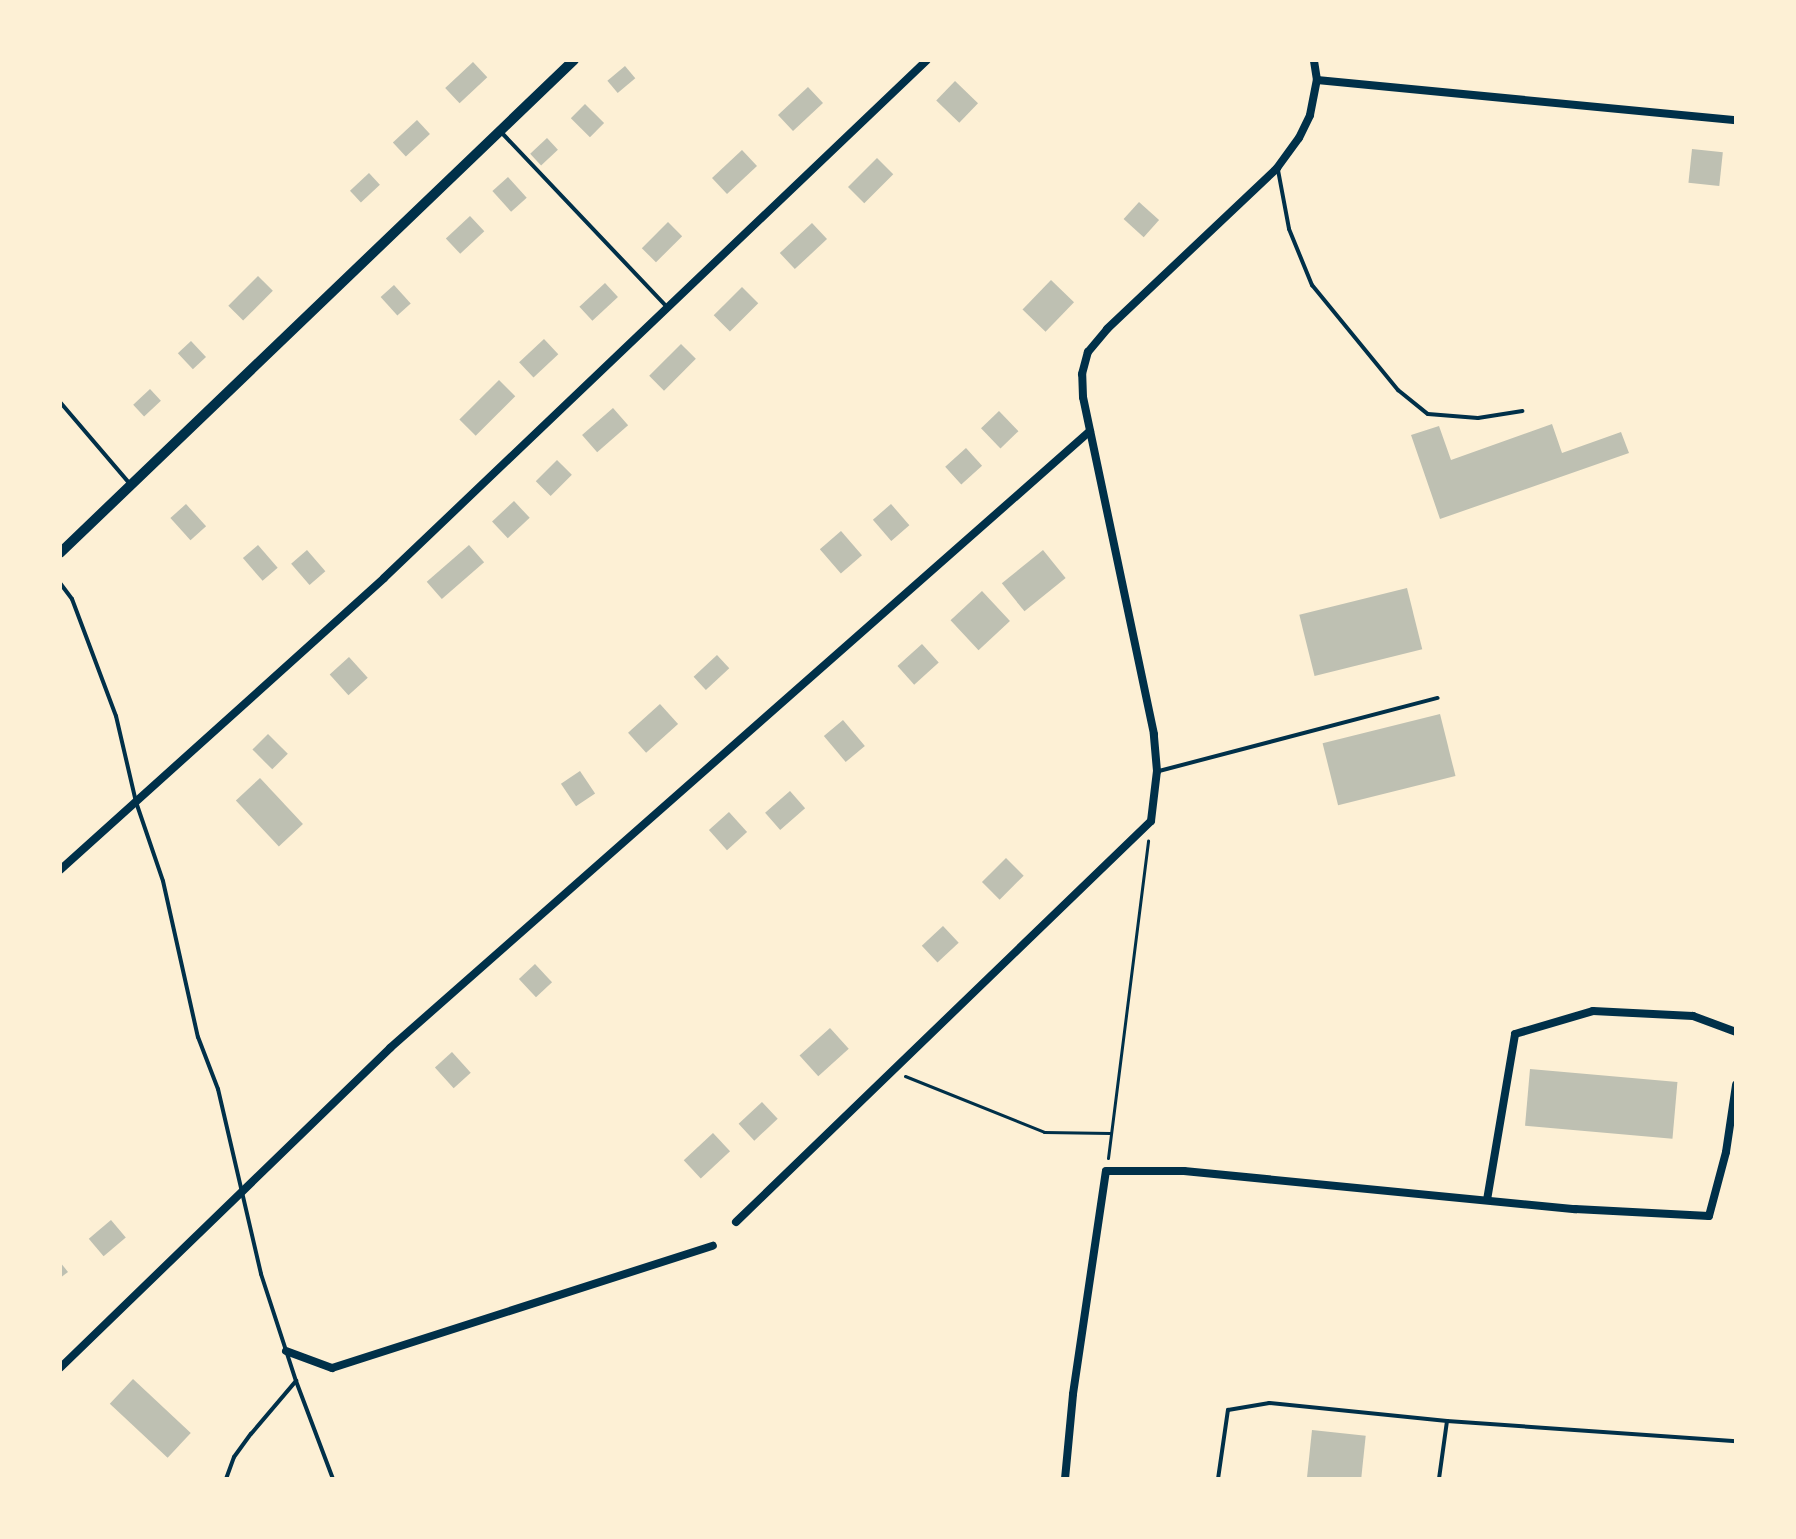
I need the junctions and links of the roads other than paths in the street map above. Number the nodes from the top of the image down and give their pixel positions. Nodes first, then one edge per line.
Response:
1 (574, 60) edge
2 (927, 60) edge
3 (1314, 60) edge
4 (1317, 80) junction
5 (1736, 120) edge
6 (501, 132) junction
7 (1277, 168) junction
8 (667, 307) junction
9 (60, 402) edge
10 (1522, 411) dead end
11 (1090, 431) junction
12 (132, 487) junction
13 (60, 553) edge
14 (60, 583) edge
15 (1438, 698) dead end
16 (1157, 771) junction
17 (136, 802) junction
18 (60, 870) edge
19 (1736, 1032) edge
20 (1736, 1085) edge
21 (241, 1194) junction
22 (1487, 1200) junction
23 (736, 1222) dead end
24 (713, 1246) dead end
25 (286, 1351) junction
26 (60, 1368) edge
27 (296, 1381) junction
28 (1447, 1421) junction
29 (1736, 1441) edge
30 (226, 1479) edge
31 (333, 1479) edge
32 (1065, 1479) edge
33 (1218, 1479) edge
34 (1439, 1479) edge

1 - 6 street
2 - 8 street
3 - 4 street
4 - 5 street
4 - 7 street
6 - 8 lane
6 - 12 street
7 - 10 lane
7 - 11 street
8 - 17 street
9 - 12 lane
11 - 16 street
11 - 21 street
12 - 13 street
14 - 17 lane
15 - 16 lane
16 - 23 street
17 - 18 street
17 - 21 lane
19 - 22 street
20 - 22 street
21 - 25 lane
21 - 26 street
22 - 32 street
24 - 25 street
25 - 27 lane
27 - 30 lane
27 - 31 lane
28 - 29 lane
28 - 33 lane
28 - 34 lane

